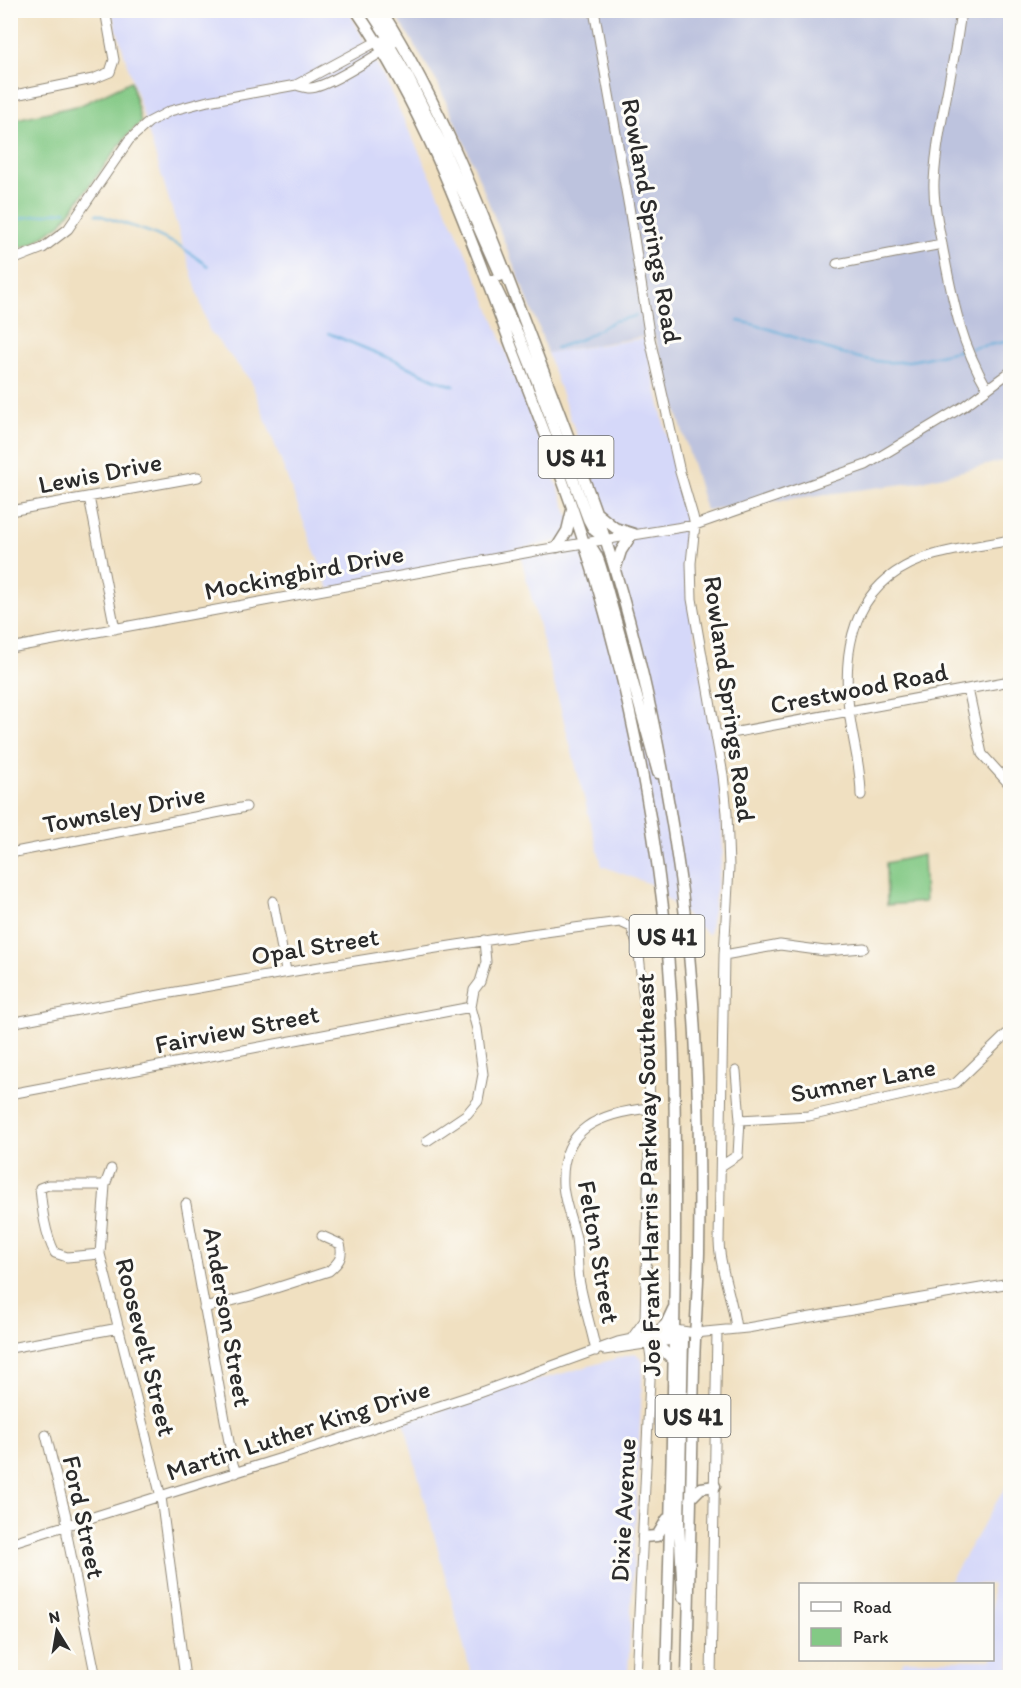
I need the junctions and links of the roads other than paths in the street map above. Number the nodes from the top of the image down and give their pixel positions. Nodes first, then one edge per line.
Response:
1 (105, 10) edge
2 (356, 10) edge
3 (370, 10) edge
4 (381, 10) edge
5 (594, 10) edge
6 (962, 10) edge
7 (388, 43) junction
8 (10, 96) edge
9 (942, 244) junction
10 (479, 260) junction
11 (10, 261) edge
12 (837, 264) dead end
13 (1011, 372) edge
14 (987, 388) junction
15 (198, 477) dead end
16 (90, 497) junction
17 (572, 510) junction
18 (10, 511) edge
19 (596, 512) junction
20 (695, 525) junction
21 (633, 534) junction
22 (605, 538) junction
23 (1011, 540) edge
24 (584, 542) junction
25 (557, 547) junction
26 (615, 574) junction
27 (115, 628) junction
28 (10, 648) edge
29 (1011, 681) edge
30 (968, 689) junction
31 (849, 710) junction
32 (716, 736) junction
33 (1011, 785) edge
34 (666, 788) junction
35 (861, 795) dead end
36 (246, 807) dead end
37 (10, 853) edge
38 (273, 901) dead end
39 (484, 940) junction
40 (864, 948) dead end
41 (724, 955) junction
42 (285, 971) junction
43 (471, 1007) junction
44 (10, 1023) edge
45 (1011, 1031) edge
46 (736, 1071) dead end
47 (10, 1094) edge
48 (650, 1108) junction
49 (740, 1120) junction
50 (427, 1141) dead end
51 (721, 1166) junction
52 (111, 1169) dead end
53 (105, 1185) junction
54 (186, 1204) dead end
55 (322, 1236) dead end
56 (100, 1254) junction
57 (1011, 1283) edge
58 (675, 1306) junction
59 (204, 1308) junction
60 (645, 1320) junction
61 (119, 1328) junction
62 (736, 1329) junction
63 (717, 1331) junction
64 (695, 1333) junction
65 (656, 1334) junction
66 (677, 1336) junction
67 (632, 1338) junction
68 (649, 1344) junction
69 (10, 1348) edge
70 (596, 1351) junction
71 (674, 1361) junction
72 (45, 1435) dead end
73 (236, 1473) junction
74 (716, 1486) junction
75 (161, 1497) junction
76 (690, 1499) junction
77 (669, 1514) junction
78 (66, 1526) junction
79 (643, 1537) junction
80 (10, 1543) edge
81 (688, 1627) junction
82 (96, 1677) edge
83 (185, 1677) edge
84 (636, 1677) edge
85 (666, 1677) edge
86 (687, 1677) edge
87 (711, 1677) edge

1 - 8 street
2 - 7 main road, Joe Frank Harris Parkway Southeast / US 41
3 - 7 main road
4 - 7 main road, Joe Frank Harris Parkway Southeast / US 41
5 - 20 street, Rowland Springs Road
6 - 9 street
7 - 10 main road, Joe Frank Harris Parkway Southeast / US 41
7 - 11 street
7 - 19 main road, Joe Frank Harris Parkway Southeast / US 41
9 - 12 street
9 - 14 street
10 - 17 main road, Joe Frank Harris Parkway Southeast / US 41
10 - 22 main road
13 - 14 street, Mockingbird Drive
14 - 20 street, Mockingbird Drive
15 - 16 street, Lewis Drive
16 - 18 street, Lewis Drive
16 - 27 street
17 - 24 main road, Joe Frank Harris Parkway Southeast / US 41
17 - 25 main road
19 - 21 main road
19 - 22 main road, Joe Frank Harris Parkway Southeast / US 41
20 - 21 street, Mockingbird Drive
20 - 32 street, Rowland Springs Road
21 - 22 street, Mockingbird Drive
21 - 26 main road
22 - 24 street, Mockingbird Drive
22 - 26 main road, Joe Frank Harris Parkway Southeast / US 41
23 - 31 street
24 - 25 street, Mockingbird Drive
24 - 34 main road
24 - 58 main road, Joe Frank Harris Parkway Southeast / US 41
25 - 27 street, Mockingbird Drive
26 - 34 main road, Joe Frank Harris Parkway Southeast / US 41
27 - 28 street, Mockingbird Drive
29 - 30 street, Crestwood Road
30 - 31 street, Crestwood Road
30 - 33 street
31 - 32 street, Crestwood Road
31 - 35 street
32 - 41 street, Rowland Springs Road
34 - 64 main road, Joe Frank Harris Parkway Southeast / US 41
36 - 37 street, Townsley Drive
38 - 42 street
39 - 42 street, Opal Street
39 - 43 street
39 - 48 street, Opal Street
40 - 41 street
41 - 51 street, Rowland Springs Road
42 - 44 street, Opal Street
43 - 47 street, Fairview Street
43 - 50 street
45 - 49 street, Sumner Lane
46 - 49 street
48 - 60 street
48 - 70 street, Felton Street
49 - 51 street
51 - 62 street, Rowland Springs Road
52 - 53 street, Roosevelt Street
53 - 56 street, Roosevelt Street
53 - 56 street
54 - 59 street, Anderson Street
55 - 59 street
56 - 61 street, Roosevelt Street
57 - 62 street, Martin Luther King Drive
58 - 65 main road
58 - 66 main road, Joe Frank Harris Parkway Southeast / US 41
59 - 73 street, Anderson Street
60 - 65 street
60 - 67 street
61 - 69 street
61 - 75 street, Roosevelt Street
62 - 63 street, Martin Luther King Drive
63 - 64 street, Martin Luther King Drive
63 - 74 street
64 - 66 street, Martin Luther King Drive
64 - 76 main road, Joe Frank Harris Parkway Southeast / US 41
65 - 66 street, Martin Luther King Drive
65 - 67 street, Martin Luther King Drive
66 - 68 street, Martin Luther King Drive
66 - 71 main road, Joe Frank Harris Parkway Southeast / US 41
66 - 81 main road
67 - 70 street, Martin Luther King Drive
68 - 70 street, Martin Luther King Drive
68 - 71 main road
68 - 79 street, Dixie Avenue
70 - 73 street, Martin Luther King Drive
71 - 77 main road, Joe Frank Harris Parkway Southeast / US 41
72 - 78 street, Ford Street
73 - 75 street, Martin Luther King Drive
74 - 76 main road
74 - 87 street
75 - 78 street, Martin Luther King Drive
75 - 83 street, Roosevelt Street
76 - 81 main road, Joe Frank Harris Parkway Southeast / US 41
77 - 79 main road
77 - 85 main road, Joe Frank Harris Parkway Southeast / US 41
78 - 80 street, Martin Luther King Drive
78 - 82 street, Ford Street
79 - 84 street, Dixie Avenue
81 - 86 main road, Joe Frank Harris Parkway Southeast / US 41

